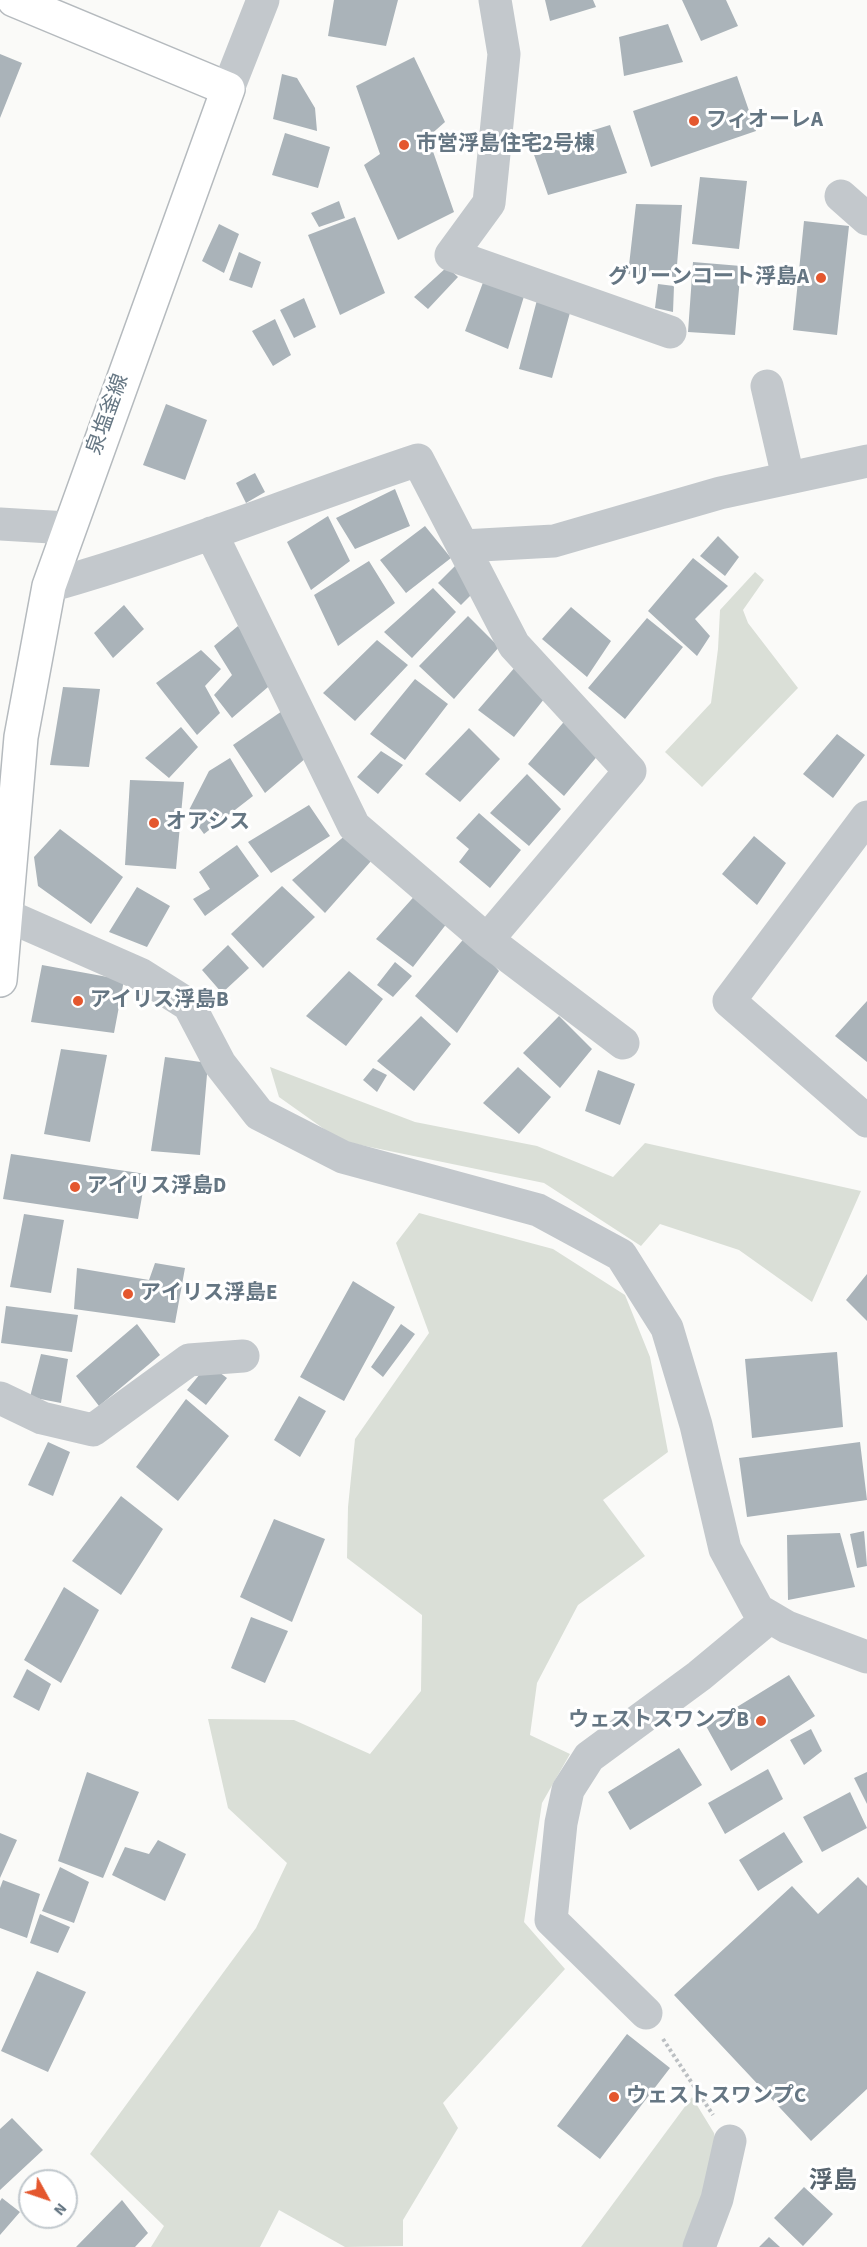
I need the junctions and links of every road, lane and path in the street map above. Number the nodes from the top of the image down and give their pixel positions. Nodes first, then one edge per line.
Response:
1 (14, 0) edge
2 (263, 0) edge
3 (495, 0) edge
4 (228, 89) junction
5 (841, 196) dead end
6 (867, 219) edge
7 (670, 332) dead end
8 (767, 386) dead end
9 (867, 460) edge
10 (788, 477) junction
11 (0, 524) edge
12 (68, 528) junction
13 (211, 533) junction
14 (463, 546) junction
15 (48, 586) junction
16 (867, 817) edge
17 (6, 915) junction
18 (487, 940) junction
19 (0, 980) edge
20 (623, 1043) dead end
21 (867, 1121) edge
22 (243, 1356) dead end
23 (0, 1398) edge
24 (770, 1617) junction
25 (867, 1657) edge
26 (646, 2013) joint
27 (730, 2141) joint
28 (699, 2247) edge

1 - 4 main road
2 - 4 street
3 - 7 street
4 - 12 main road, 泉塩釜線
5 - 6 street
8 - 10 street
9 - 10 street
10 - 14 street
11 - 12 street
12 - 15 main road, 泉塩釜線
13 - 14 street
13 - 15 street
13 - 18 street
14 - 18 street
15 - 17 main road, 泉塩釜線
16 - 21 street
17 - 19 main road, 泉塩釜線
17 - 24 street
18 - 20 street
22 - 23 street
24 - 25 street
24 - 26 street
26 - 27 path
27 - 28 street

